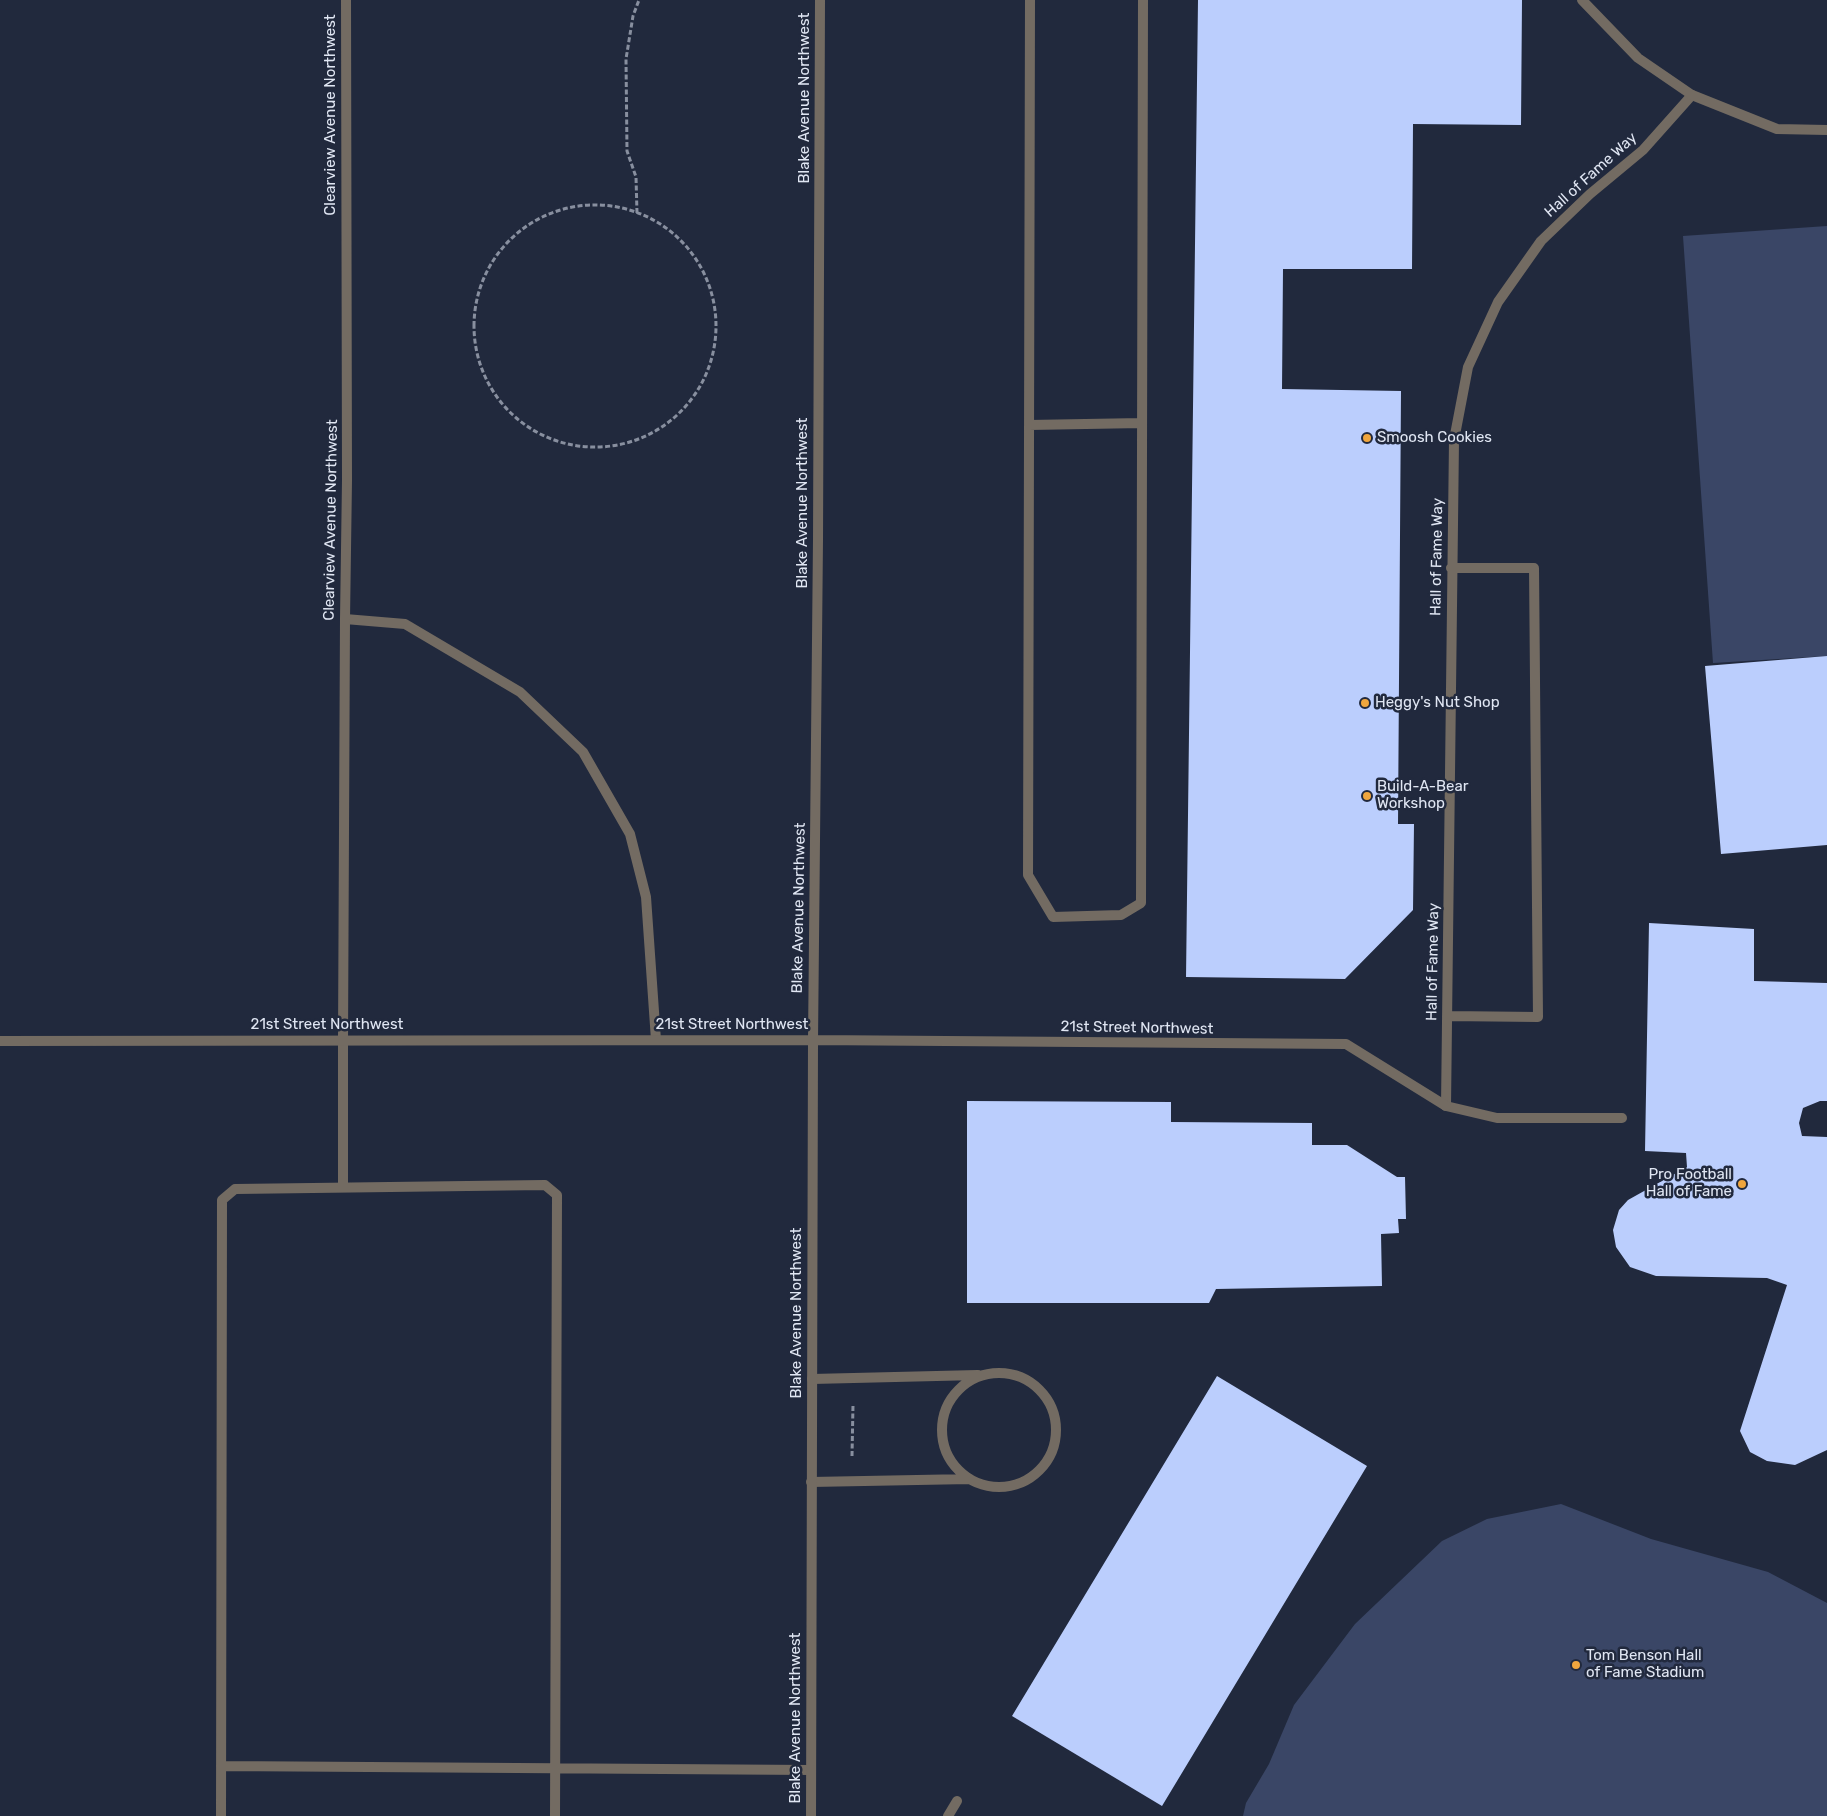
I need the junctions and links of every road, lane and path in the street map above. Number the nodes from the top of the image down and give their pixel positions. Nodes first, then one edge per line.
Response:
1 (346, 0) edge
2 (639, 0) edge
3 (820, 0) edge
4 (1030, 0) edge
5 (1143, 0) edge
6 (1582, 0) edge
7 (1692, 95) junction
8 (1827, 130) edge
9 (637, 213) junction
10 (1142, 423) junction
11 (1029, 425) junction
12 (619, 440) dead end
13 (609, 442) dead end
14 (1451, 568) junction
15 (345, 619) junction
16 (1447, 1016) junction
17 (343, 1040) junction
18 (656, 1040) junction
19 (813, 1040) junction
20 (0, 1041) edge
21 (1446, 1106) junction
22 (1622, 1118) dead end
23 (343, 1187) junction
24 (981, 1375) junction
25 (812, 1379) junction
26 (853, 1404) dead end
27 (852, 1457) dead end
28 (970, 1480) junction
29 (811, 1482) junction
30 (221, 1766) junction
31 (556, 1769) junction
32 (811, 1770) junction
33 (957, 1800) dead end
34 (221, 1816) edge
35 (556, 1816) edge
36 (810, 1816) edge
37 (948, 1816) edge

1 - 15 street, Clearview Avenue Northwest
2 - 9 path
3 - 19 street, Blake Avenue Northwest
4 - 11 street
5 - 10 street
6 - 7 street
7 - 8 street
7 - 14 street, Hall of Fame Way
9 - 12 path
9 - 13 path
10 - 11 street
10 - 11 street
14 - 16 street, Hall of Fame Way
14 - 16 street
15 - 17 street, Clearview Avenue Northwest
15 - 18 street
16 - 21 street, Hall of Fame Way
17 - 18 street, 21st Street Northwest
17 - 20 street, 21st Street Northwest
17 - 23 street, Clearview Avenue Northwest
18 - 19 street, 21st Street Northwest
19 - 21 street, 21st Street Northwest
19 - 25 street, Blake Avenue Northwest
21 - 22 street, 21st Street Northwest
23 - 30 street
23 - 31 street
24 - 25 street
24 - 28 street
24 - 28 street
25 - 29 street, Blake Avenue Northwest
26 - 27 path
28 - 29 street
29 - 32 street, Blake Avenue Northwest
30 - 31 street
30 - 34 street
31 - 32 street
31 - 35 street
32 - 36 street, Blake Avenue Northwest
33 - 37 street

